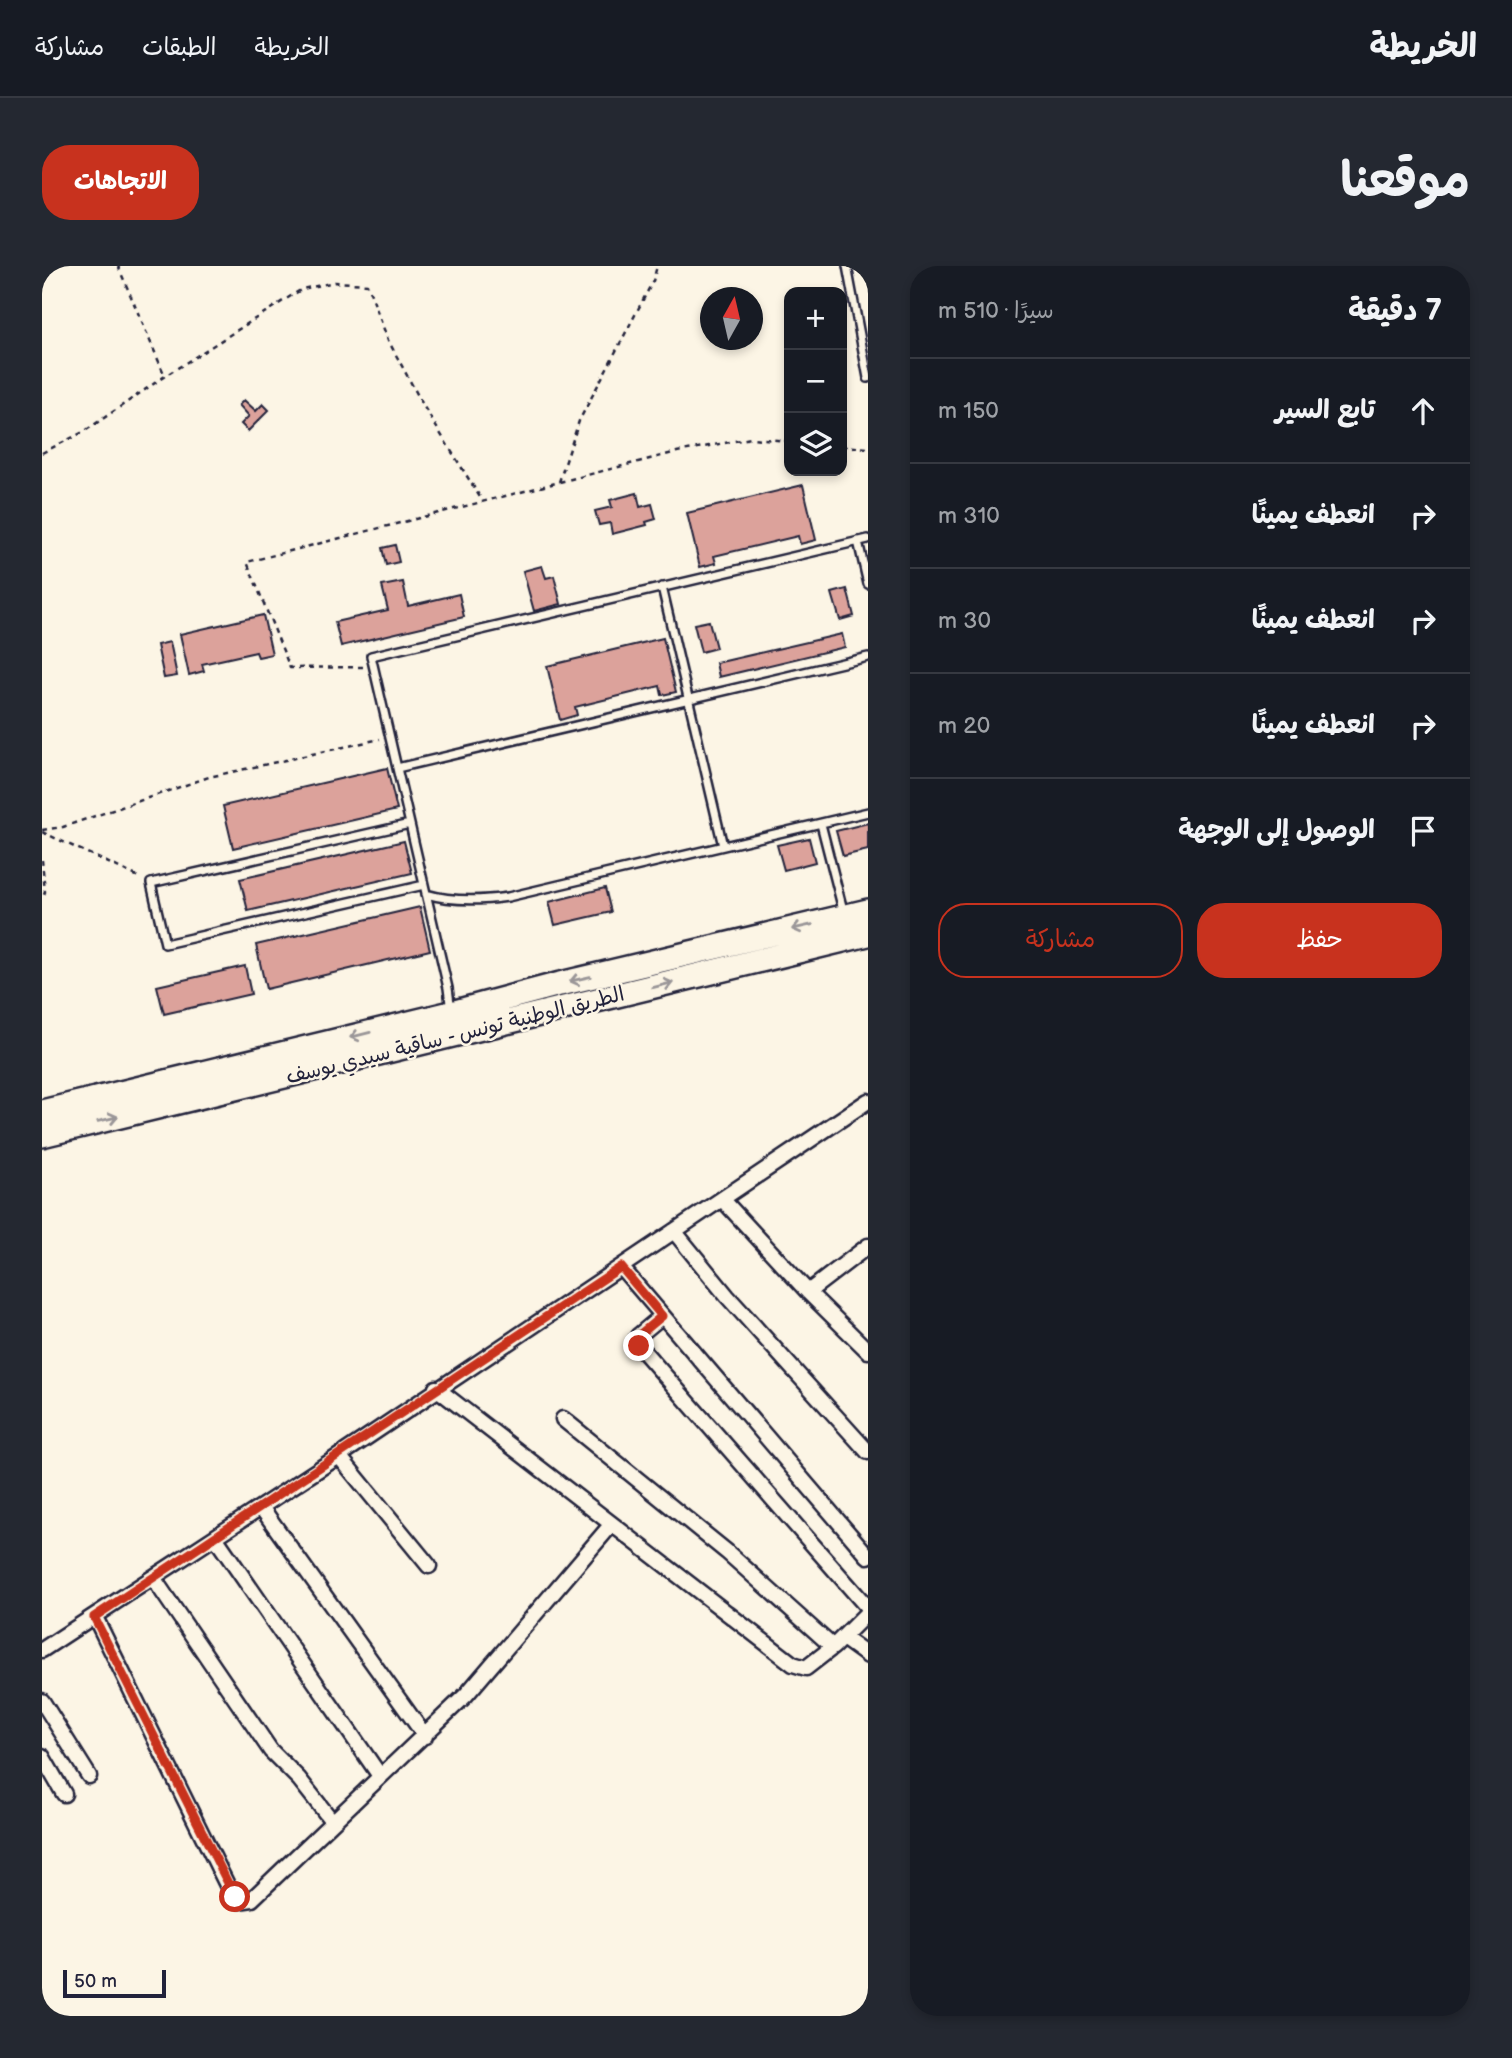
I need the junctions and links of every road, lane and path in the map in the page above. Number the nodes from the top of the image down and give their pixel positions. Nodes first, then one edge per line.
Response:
1 (118, 266) edge
2 (657, 266) edge
3 (847, 266) edge
4 (868, 341) edge
5 (863, 352) junction
6 (164, 376) junction
7 (868, 378) edge
8 (784, 441) edge
9 (847, 446) edge
10 (868, 448) edge
11 (42, 453) edge
12 (559, 482) junction
13 (483, 502) junction
14 (868, 539) edge
15 (858, 541) junction
16 (868, 584) edge
17 (662, 587) junction
18 (868, 657) edge
19 (373, 666) junction
20 (688, 699) junction
21 (390, 736) junction
22 (397, 768) junction
23 (868, 813) edge
24 (410, 824) junction
25 (821, 824) junction
26 (42, 831) edge
27 (723, 846) junction
28 (42, 860) edge
29 (150, 883) junction
30 (425, 889) junction
31 (42, 899) edge
32 (868, 911) edge
33 (845, 917) junction
34 (868, 934) edge
35 (843, 940) junction
36 (453, 1024) junction
37 (865, 1107) edge
38 (42, 1112) edge
39 (42, 1135) edge
40 (723, 1200) junction
41 (674, 1231) junction
42 (868, 1246) edge
43 (621, 1267) junction
44 (808, 1292) junction
45 (662, 1316) junction
46 (868, 1352) edge
47 (436, 1388) junction
48 (563, 1419) dead end
49 (868, 1452) edge
50 (339, 1456) junction
51 (261, 1507) junction
52 (611, 1525) junction
53 (215, 1537) junction
54 (868, 1556) edge
55 (429, 1566) dead end
56 (154, 1579) junction
57 (868, 1610) edge
58 (94, 1617) junction
59 (838, 1643) junction
60 (42, 1650) edge
61 (868, 1656) edge
62 (42, 1701) edge
63 (425, 1736) junction
64 (42, 1756) edge
65 (89, 1776) dead end
66 (380, 1776) junction
67 (65, 1794) dead end
68 (332, 1821) junction

1 - 6 path
2 - 12 path
3 - 5 lane
4 - 5 lane
5 - 7 lane
6 - 11 path
6 - 13 path
8 - 12 path
9 - 10 path
12 - 13 path
13 - 19 path
14 - 15 lane
15 - 16 lane
15 - 17 lane
17 - 19 lane
17 - 20 lane
18 - 20 lane
19 - 21 lane
20 - 22 lane
20 - 27 lane
21 - 22 lane
21 - 26 path
22 - 24 lane
23 - 25 lane
24 - 29 lane
24 - 30 lane
25 - 27 lane
25 - 33 lane
26 - 29 path
27 - 30 lane
28 - 31 path
29 - 30 lane
30 - 36 lane
32 - 33 main road, الطريق الوطنية تونس - ساقية سيدي يوسف
33 - 35 lane
33 -> 36 main road, الطريق الوطنية تونس - ساقية سيدي يوسف
34 - 35 main road, الطريق الوطنية تونس - ساقية سيدي يوسف
36 -> 35 main road, الطريق الوطنية تونس - ساقية سيدي يوسف
36 -> 38 main road, الطريق الوطنية تونس - ساقية سيدي يوسف
39 -> 36 main road, الطريق الوطنية تونس - ساقية سيدي يوسف
37 - 40 street
40 - 41 street
40 - 44 street
41 - 43 street
41 - 49 street
42 - 44 street
43 - 45 street
43 - 47 street
44 - 46 street
45 - 54 street
45 - 57 street
47 - 50 street
47 - 52 street
48 - 59 street
50 - 51 street
50 - 55 street
51 - 53 street
51 - 63 street
52 - 59 street
52 - 63 street
53 - 56 street
53 - 66 street
56 - 58 street
56 - 68 street
57 - 59 street
58 - 60 street
58 - 68 street
59 - 61 street
62 - 65 street
63 - 66 street
64 - 67 street
66 - 68 street

